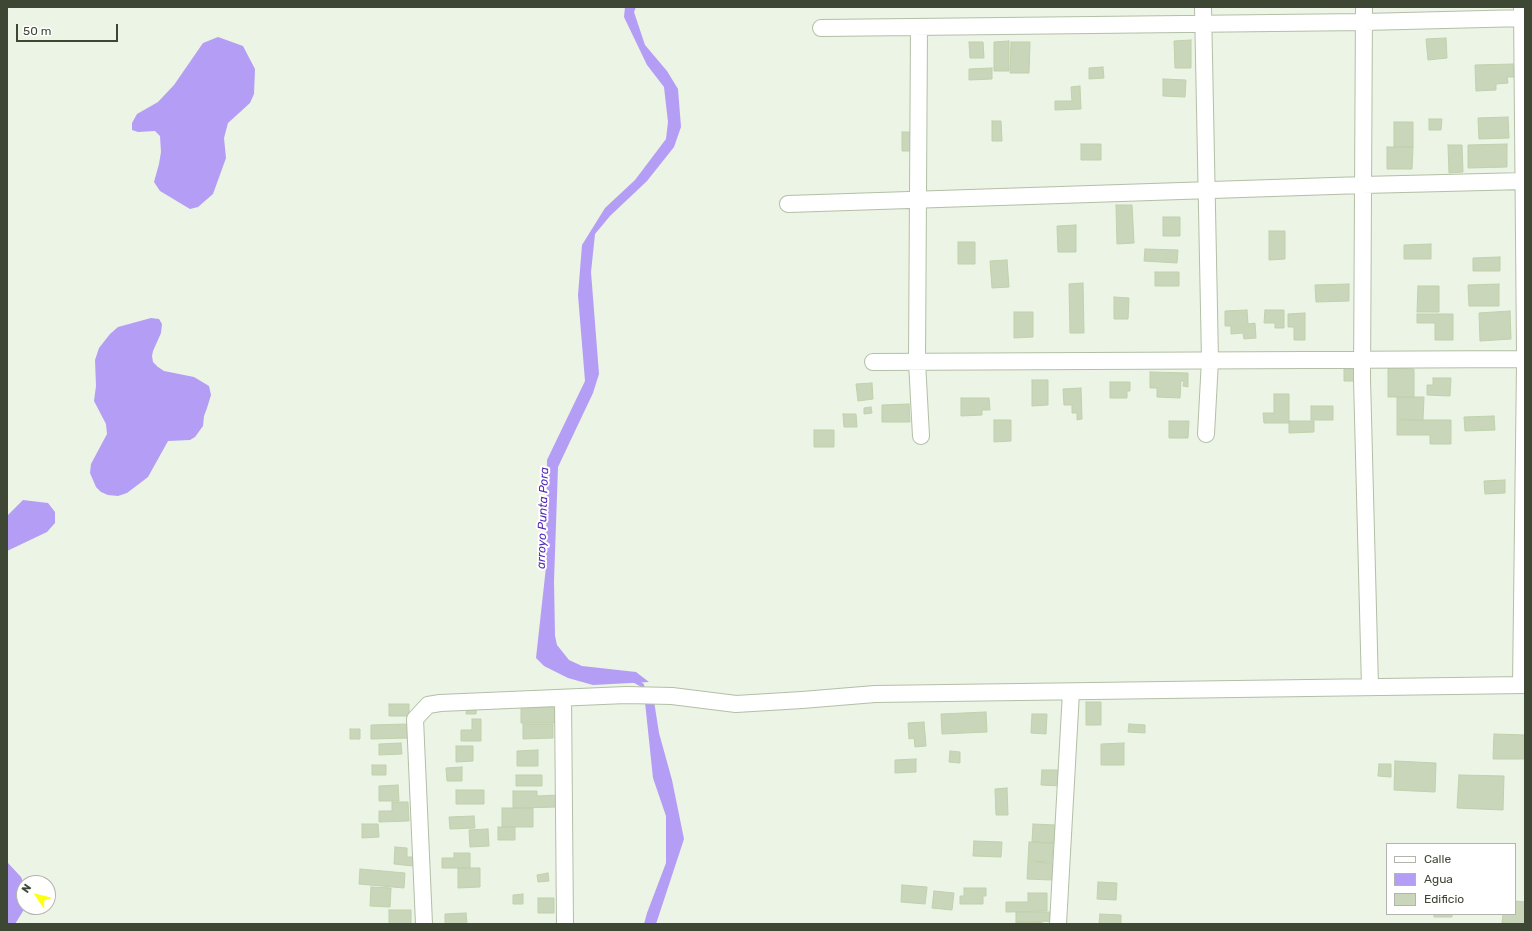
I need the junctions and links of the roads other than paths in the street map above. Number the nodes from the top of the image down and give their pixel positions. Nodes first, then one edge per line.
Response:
1 (1203, 7) edge
2 (1523, 14) edge
3 (1364, 15) edge
4 (1203, 24) junction
5 (919, 27) junction
6 (821, 28) dead end
7 (1524, 181) edge
8 (1363, 185) junction
9 (1207, 191) junction
10 (918, 200) junction
11 (788, 204) dead end
12 (1525, 352) edge
13 (1525, 359) edge
14 (1210, 360) junction
15 (1362, 360) junction
16 (873, 362) dead end
17 (916, 362) junction
18 (1525, 365) edge
19 (1206, 434) dead end
20 (921, 436) dead end
21 (1523, 685) edge
22 (1370, 687) junction
23 (1072, 692) junction
24 (563, 698) junction
25 (424, 924) edge
26 (565, 924) edge
27 (1058, 924) edge

1 - 4 street
2 - 3 street
2 - 7 street
3 - 4 street
3 - 8 street
4 - 5 street
4 - 9 street
5 - 6 street
5 - 10 street
7 - 8 street
7 - 12 street
8 - 9 street
8 - 15 street
9 - 10 street
9 - 14 street
10 - 11 street
10 - 17 street
13 - 15 street
14 - 15 street
14 - 17 street
14 - 19 street
15 - 22 street
16 - 17 street
17 - 20 street
18 - 21 street
21 - 22 street
22 - 23 street
23 - 24 street
23 - 27 street
24 - 25 street
24 - 26 street

